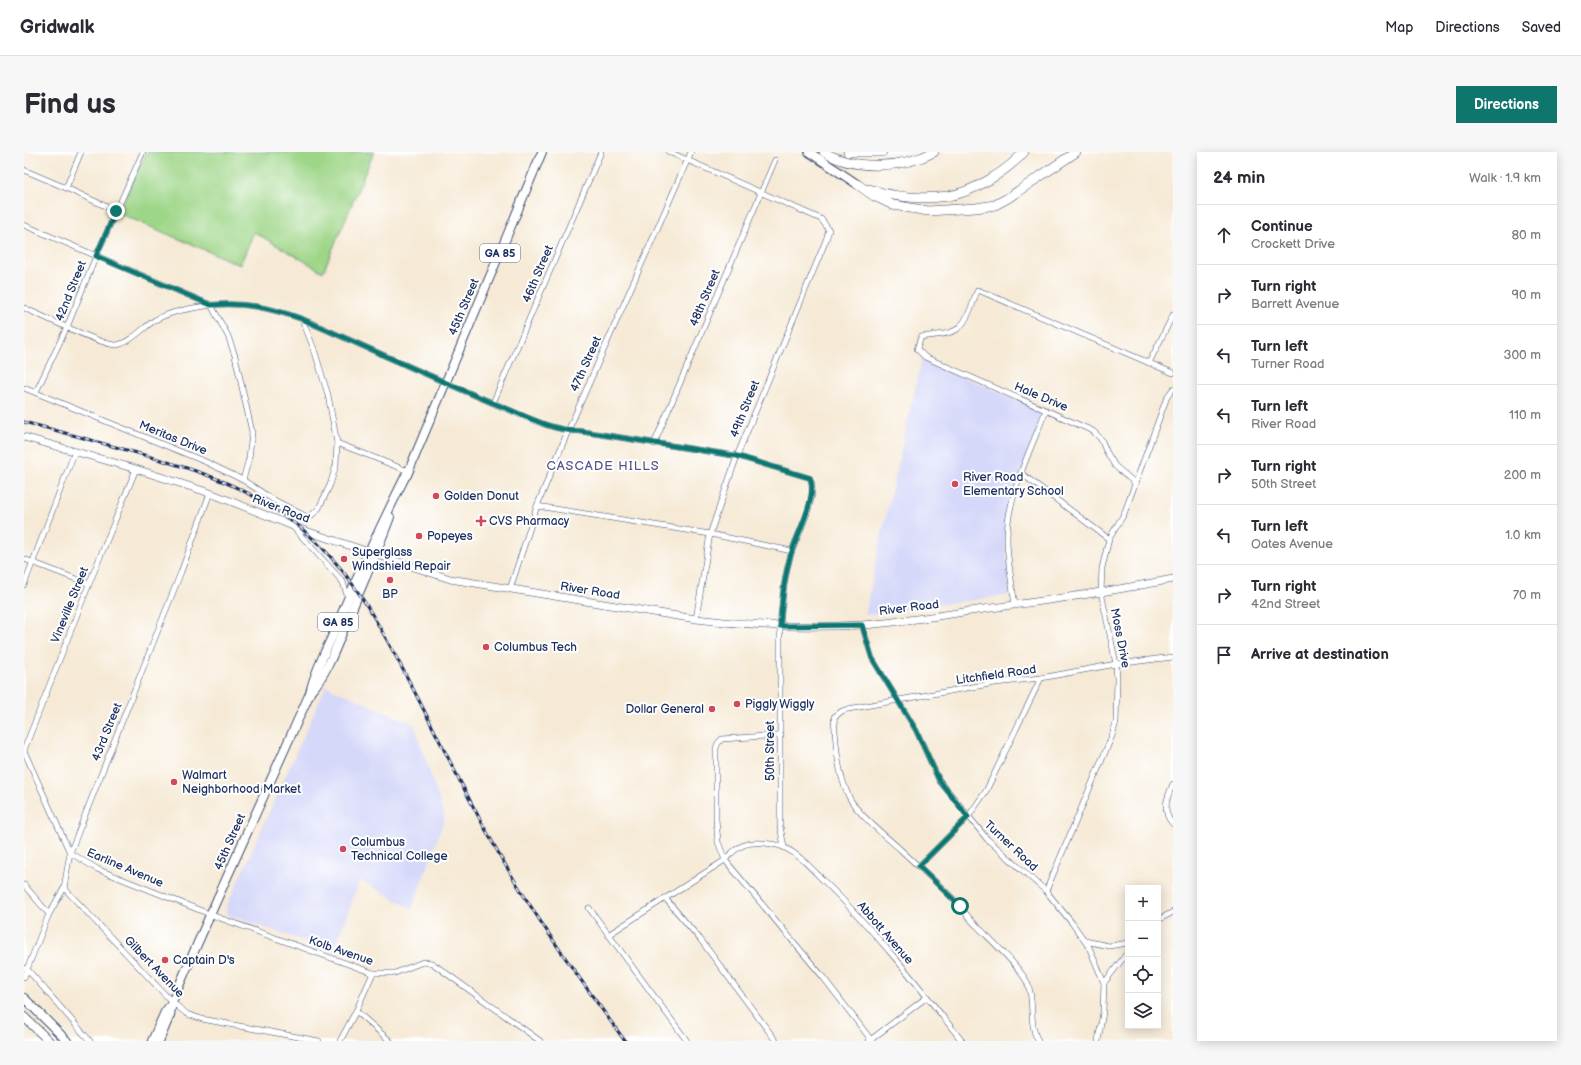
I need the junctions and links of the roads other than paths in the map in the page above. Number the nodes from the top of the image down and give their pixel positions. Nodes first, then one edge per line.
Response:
1 (143, 152) edge
2 (542, 152) edge
3 (601, 152) edge
4 (669, 152) edge
5 (691, 152) edge
6 (809, 152) edge
7 (824, 152) edge
8 (848, 152) edge
9 (882, 152) edge
10 (934, 152) edge
11 (1024, 152) edge
12 (1076, 152) edge
13 (80, 153) edge
14 (775, 160) dead end
15 (687, 161) junction
16 (24, 170) edge
17 (856, 184) junction
18 (66, 188) junction
19 (761, 193) junction
20 (116, 211) junction
21 (24, 225) edge
22 (96, 256) junction
23 (211, 305) junction
24 (24, 308) edge
25 (1173, 315) edge
26 (302, 319) junction
27 (67, 327) junction
28 (1149, 363) junction
29 (1173, 373) edge
30 (445, 383) junction
31 (24, 388) edge
32 (1173, 389) edge
33 (36, 392) junction
34 (494, 403) junction
35 (1046, 410) junction
36 (568, 431) junction
37 (24, 438) edge
38 (338, 442) junction
39 (654, 444) junction
40 (75, 451) junction
41 (737, 456) junction
42 (136, 469) junction
43 (408, 471) junction
44 (1022, 474) junction
45 (243, 480) junction
46 (1135, 483) junction
47 (210, 493) junction
48 (537, 506) junction
49 (289, 524) junction
50 (710, 534) junction
51 (1109, 539) junction
52 (792, 551) junction
53 (372, 553) junction
54 (24, 559) edge
55 (33, 562) junction
56 (1173, 579) edge
57 (89, 584) junction
58 (24, 585) edge
59 (510, 589) junction
60 (1101, 592) junction
61 (348, 598) junction
62 (1015, 605) junction
63 (696, 619) junction
64 (862, 625) junction
65 (780, 626) junction
66 (1173, 657) edge
67 (1116, 664) junction
68 (1041, 678) junction
69 (310, 692) junction
70 (896, 700) junction
71 (781, 735) junction
72 (24, 750) edge
73 (1173, 784) edge
74 (968, 817) junction
75 (1173, 824) edge
76 (784, 847) junction
77 (70, 853) junction
78 (724, 860) junction
79 (919, 866) junction
80 (24, 885) edge
81 (64, 888) junction
82 (1046, 891) junction
83 (665, 898) junction
84 (589, 908) dead end
85 (1173, 912) edge
86 (49, 914) junction
87 (210, 915) junction
88 (1161, 918) edge
89 (608, 935) junction
90 (1085, 941) junction
91 (1125, 944) edge
92 (1125, 956) edge
93 (26, 968) edge
94 (374, 973) junction
95 (24, 977) edge
96 (1104, 983) junction
97 (928, 997) junction
98 (24, 998) edge
99 (172, 1002) junction
100 (356, 1011) junction
101 (24, 1016) edge
102 (871, 1040) edge
103 (49, 1041) edge
104 (67, 1041) edge
105 (90, 1041) edge
106 (152, 1041) edge
107 (159, 1041) edge
108 (319, 1041) edge
109 (340, 1041) edge
110 (390, 1041) edge
111 (540, 1041) edge
112 (687, 1041) edge
113 (776, 1041) edge
114 (962, 1041) edge
115 (1038, 1041) edge
116 (1098, 1041) edge

1 - 20 street, 42nd Street
2 - 30 main road, 45th Street / GA 85
3 - 34 street, 46th Street
4 - 15 street
5 - 15 street, 47th Street
6 - 17 main road
7 - 10 highway
8 - 9 highway
11 - 17 highway
12 - 17 highway
13 - 18 street
14 - 19 street, 48th Street
15 - 19 street
15 - 36 street, 47th Street
16 - 18 street
18 - 20 street
19 - 39 street, 48th Street
19 - 41 street, 49th Street
20 - 22 street, 42nd Street
21 - 22 street
22 - 23 street
22 - 27 street, 42nd Street
23 - 26 street
23 - 27 street
23 - 45 street
24 - 27 street
25 - 28 street
26 - 30 street
26 - 38 street
27 - 33 street, 42nd Street
28 - 29 street
28 - 35 street, Hale Drive
30 - 34 street
30 - 43 main road, 45th Street / GA 85
31 - 33 street, Meritas Drive
32 - 46 street, Moss Drive
33 - 45 street, Meritas Drive
34 - 36 street
35 - 44 street
35 - 46 street, Hale Drive
36 - 39 street
36 - 48 street, 47th Street
37 - 40 main road, River Road
38 - 43 street
38 - 45 street, Meritas Drive
39 - 41 street
40 - 42 main road, River Road
40 - 55 street
41 - 50 street, 49th Street
41 - 52 street, 50th Street
42 - 47 main road, River Road
42 - 57 street, Vineville Street
43 - 53 main road, 45th Street / GA 85
44 - 51 street
44 - 62 street
46 - 51 street, Moss Drive
47 - 49 main road, River Road
47 - 77 street, 43rd Street
48 - 50 street
48 - 59 street, 47th Street
49 - 53 main road, River Road
49 - 61 street
50 - 52 street
50 - 63 street, 49th Street
51 - 60 street, Moss Drive
52 - 65 street, 50th Street
53 - 59 main road, River Road
53 - 61 main road, 45th Street / GA 85
53 - 69 main road, 45th Street / GA 85
54 - 55 street
55 - 57 street
55 - 58 street
56 - 60 main road, River Road
57 - 72 street, Vineville Street
59 - 63 main road, River Road
60 - 62 main road, River Road
60 - 67 street, Moss Drive
61 - 69 main road, 45th Street / GA 85
62 - 64 main road, River Road
63 - 65 main road, River Road
64 - 65 main road, River Road
64 - 70 street, Turner Road
65 - 71 street, 50th Street
66 - 67 street, Litchfield Road
67 - 68 street, Litchfield Road
67 - 82 street, Moss Drive
68 - 70 street, Litchfield Road
68 - 74 street
69 - 87 main road, 45th Street / GA 85
70 - 74 street, Turner Road
70 - 79 street, Litchfield Road
71 - 76 street, 50th Street
71 - 78 street
72 - 77 street, Earline Avenue
73 - 75 street
74 - 79 street
74 - 82 street, Turner Road
76 - 78 street
76 - 97 street, Abbott Avenue
77 - 81 street, 43rd Street
77 - 87 street, Earline Avenue
78 - 83 street
78 - 102 street
79 - 115 street
80 - 86 street
81 - 86 street, 43rd Street
81 - 99 street, Gilbert Avenue
82 - 90 street, Turner Road
83 - 89 street
83 - 113 street
84 - 89 street
85 - 88 street
86 - 93 street, 43rd Street
87 - 94 street, Kolb Avenue
87 - 99 main road, 45th Street / GA 85
89 - 112 street
90 - 91 street
90 - 96 street, Turner Road
92 - 96 street
93 - 95 street, 43rd Street
93 - 105 street
94 - 100 street
94 - 111 street, Kolb Avenue
96 - 116 street, Turner Road
97 - 102 street
97 - 114 street, Abbott Avenue
98 - 104 main road
99 - 106 main road, 45th Street / GA 85
99 - 107 main road, 45th Street / GA 85
99 - 108 street, Gilbert Avenue
100 - 109 street
100 - 110 street
101 - 103 main road

